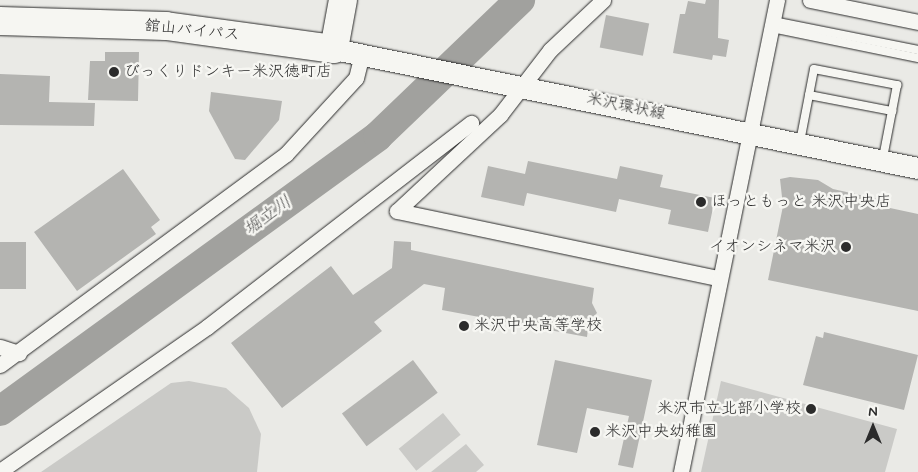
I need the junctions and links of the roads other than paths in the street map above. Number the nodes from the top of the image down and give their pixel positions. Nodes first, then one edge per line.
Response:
1 (344, 0) edge
2 (603, 0) edge
3 (778, 0) edge
4 (810, 0) edge
5 (0, 21) edge
6 (918, 22) edge
7 (772, 25) junction
8 (830, 37) junction
9 (334, 49) junction
10 (918, 50) edge
11 (362, 54) junction
12 (918, 58) edge
13 (521, 85) junction
14 (809, 95) junction
15 (892, 111) junction
16 (471, 123) dead end
17 (750, 133) junction
18 (800, 143) junction
19 (883, 160) junction
20 (918, 168) edge
21 (719, 278) junction
22 (0, 347) edge
23 (19, 353) junction
24 (0, 365) edge
25 (0, 471) edge
26 (681, 472) edge

1 - 9 highway
2 - 13 street
3 - 7 street
4 - 6 street
5 - 9 highway, 舘山バイパス
7 - 8 lane
7 - 17 street
8 - 10 lane
8 - 12 lane
9 - 11 main road, 米沢環状線
11 - 13 main road, 米沢環状線
11 - 23 street
13 - 17 main road, 米沢環状線
13 - 21 street
14 - 15 lane
14 - 15 lane
14 - 18 lane
15 - 19 lane
16 - 25 street
17 - 18 main road, 米沢環状線
17 - 21 street
18 - 19 main road, 米沢環状線
19 - 20 main road, 米沢環状線
21 - 26 street
22 - 23 street
23 - 24 street

